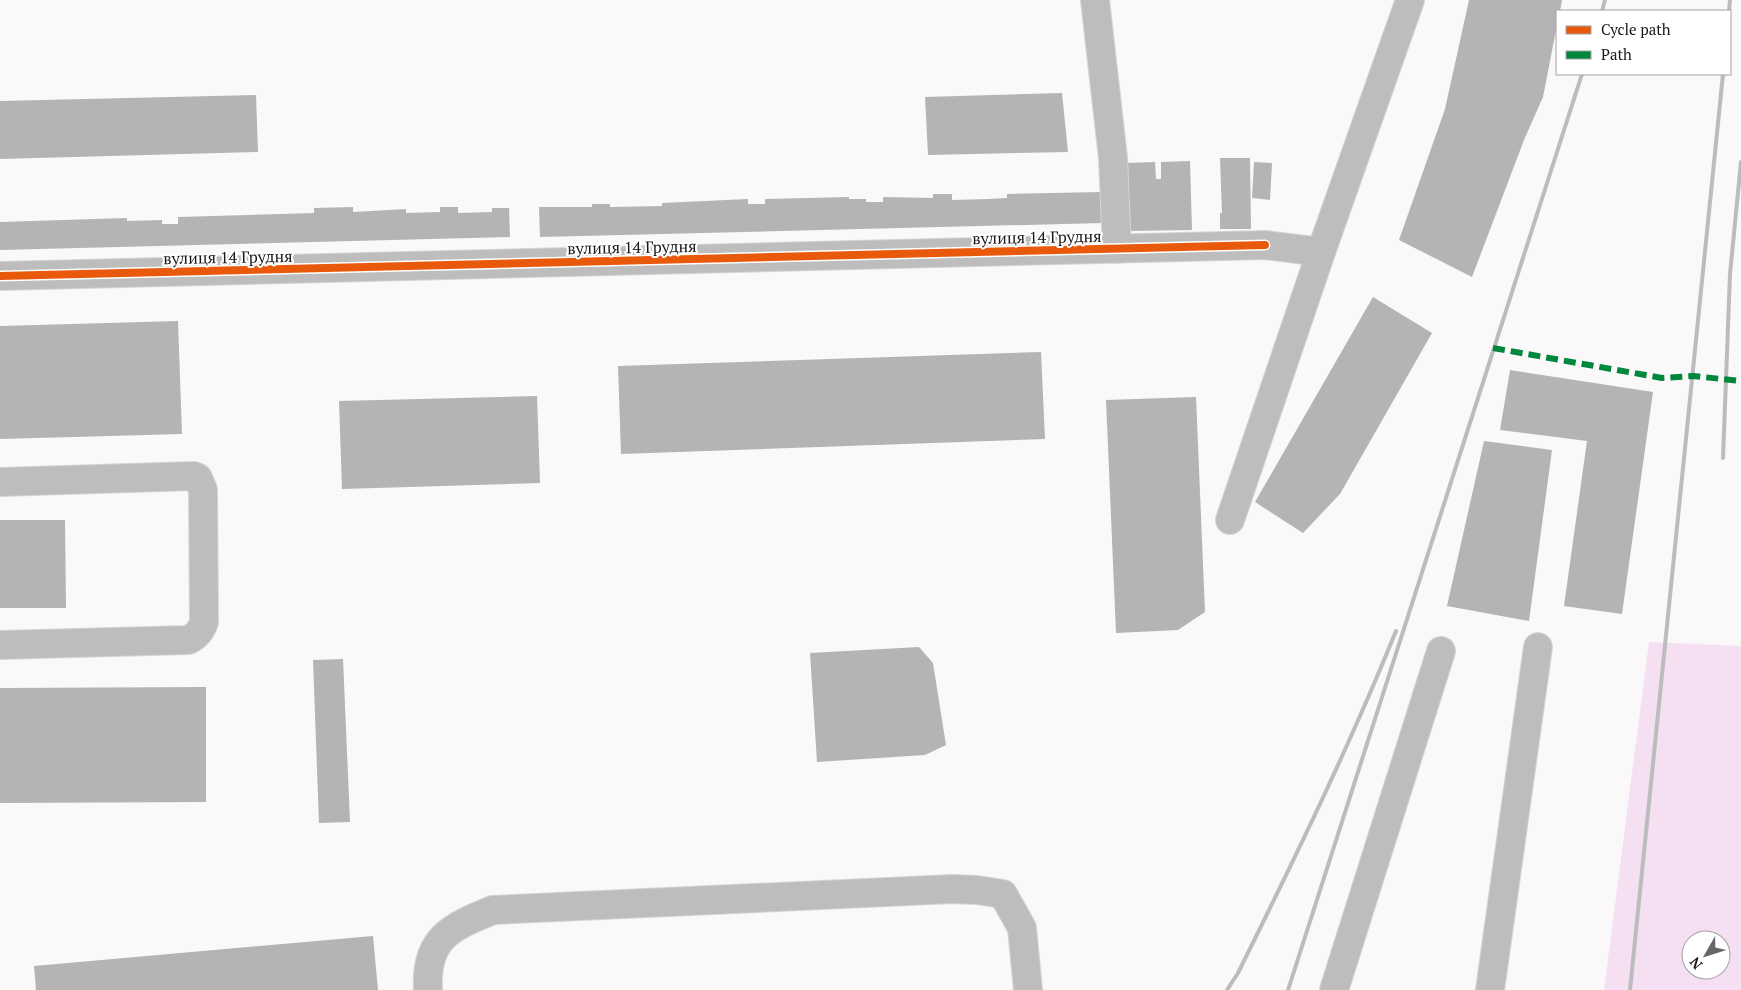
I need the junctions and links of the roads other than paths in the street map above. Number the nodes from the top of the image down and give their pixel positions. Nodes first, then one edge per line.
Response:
1 (1095, 0) edge
2 (1410, 0) edge
3 (1117, 249) junction
4 (1321, 252) junction
5 (0, 276) edge
6 (0, 482) edge
7 (1230, 520) dead end
8 (0, 645) edge
9 (1538, 647) dead end
10 (1441, 651) dead end
11 (428, 990) edge
12 (1028, 990) edge
13 (1334, 990) edge
14 (1490, 990) edge

1 - 3 street
2 - 4 street
3 - 4 street, вулиця 14 Грудня
3 - 5 street, вулиця 14 Грудня
4 - 7 street
6 - 8 street
9 - 14 street
10 - 13 street
11 - 12 street

